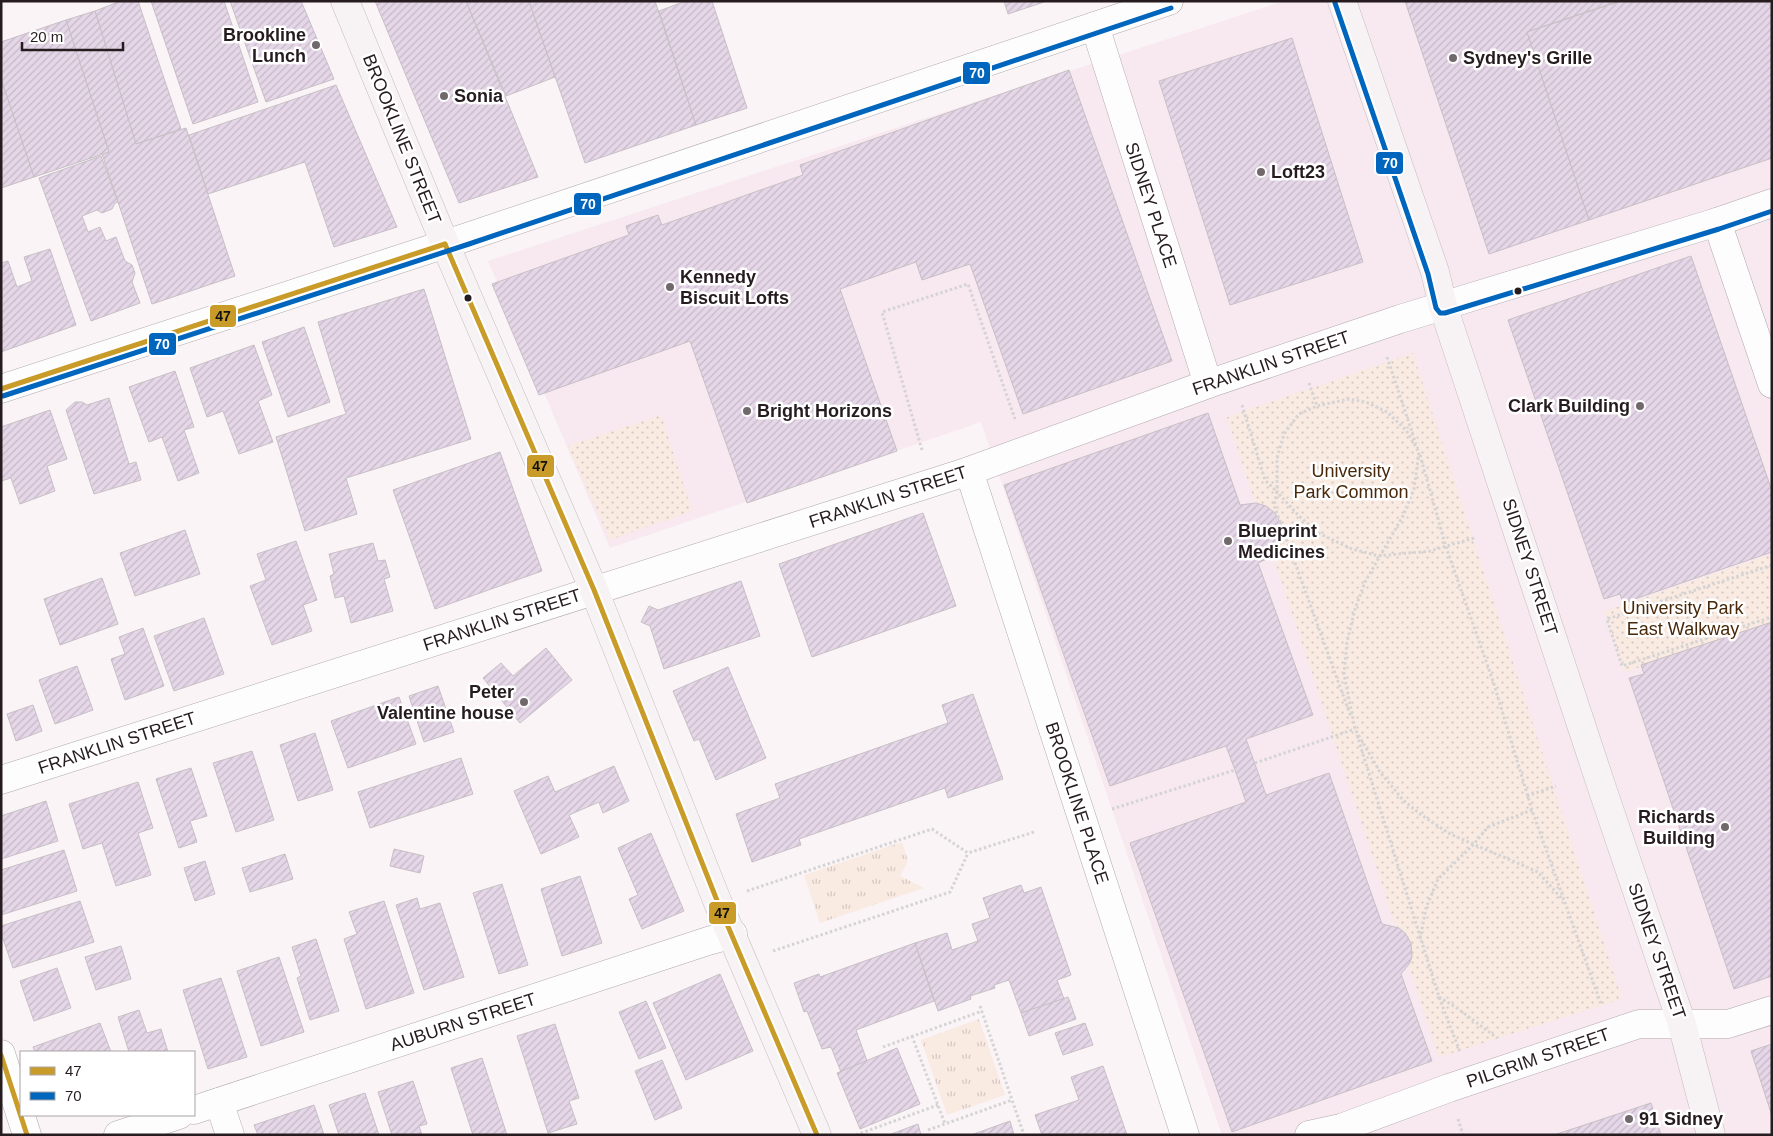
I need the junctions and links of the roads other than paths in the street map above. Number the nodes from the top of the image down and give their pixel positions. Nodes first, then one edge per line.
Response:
1 (345, 1) edge
2 (1169, 1) edge
3 (1342, 1) edge
4 (1095, 26) junction
5 (1772, 203) edge
6 (1717, 222) junction
7 (445, 244) junction
8 (1443, 306) junction
9 (1208, 384) junction
10 (1772, 384) edge
11 (1, 389) edge
12 (969, 471) junction
13 (594, 590) junction
14 (1, 780) edge
15 (733, 934) junction
16 (1772, 1010) edge
17 (1682, 1024) junction
18 (1, 1054) edge
19 (206, 1106) edge
20 (20, 1113) edge
21 (21, 1116) edge
22 (176, 1116) edge
23 (27, 1135) edge
24 (118, 1135) edge
25 (230, 1135) edge
26 (817, 1135) edge
27 (1185, 1135) edge
28 (1309, 1135) edge
29 (1711, 1135) edge

1 - 7 main road, BROOKLINE STREET
2 - 4 street
3 - 8 main road, SIDNEY STREET
4 - 7 street
4 - 9 street, SIDNEY PLACE
5 - 6 street, FRANKLIN STREET
6 - 8 street, FRANKLIN STREET
6 - 10 street
7 - 11 street
7 - 13 main road, BROOKLINE STREET
8 - 9 street, FRANKLIN STREET
8 - 17 main road, SIDNEY STREET
9 - 12 street, FRANKLIN STREET
12 - 13 street, FRANKLIN STREET
12 - 27 street, BROOKLINE PLACE
13 - 14 street, FRANKLIN STREET
13 - 15 main road, BROOKLINE STREET
15 - 19 street, AUBURN STREET
15 - 26 main road, BROOKLINE STREET
16 - 17 street, PILGRIM STREET
17 - 28 street, PILGRIM STREET
17 - 29 main road, SIDNEY STREET
18 - 20 street
19 - 25 street
21 - 23 street
22 - 24 street

